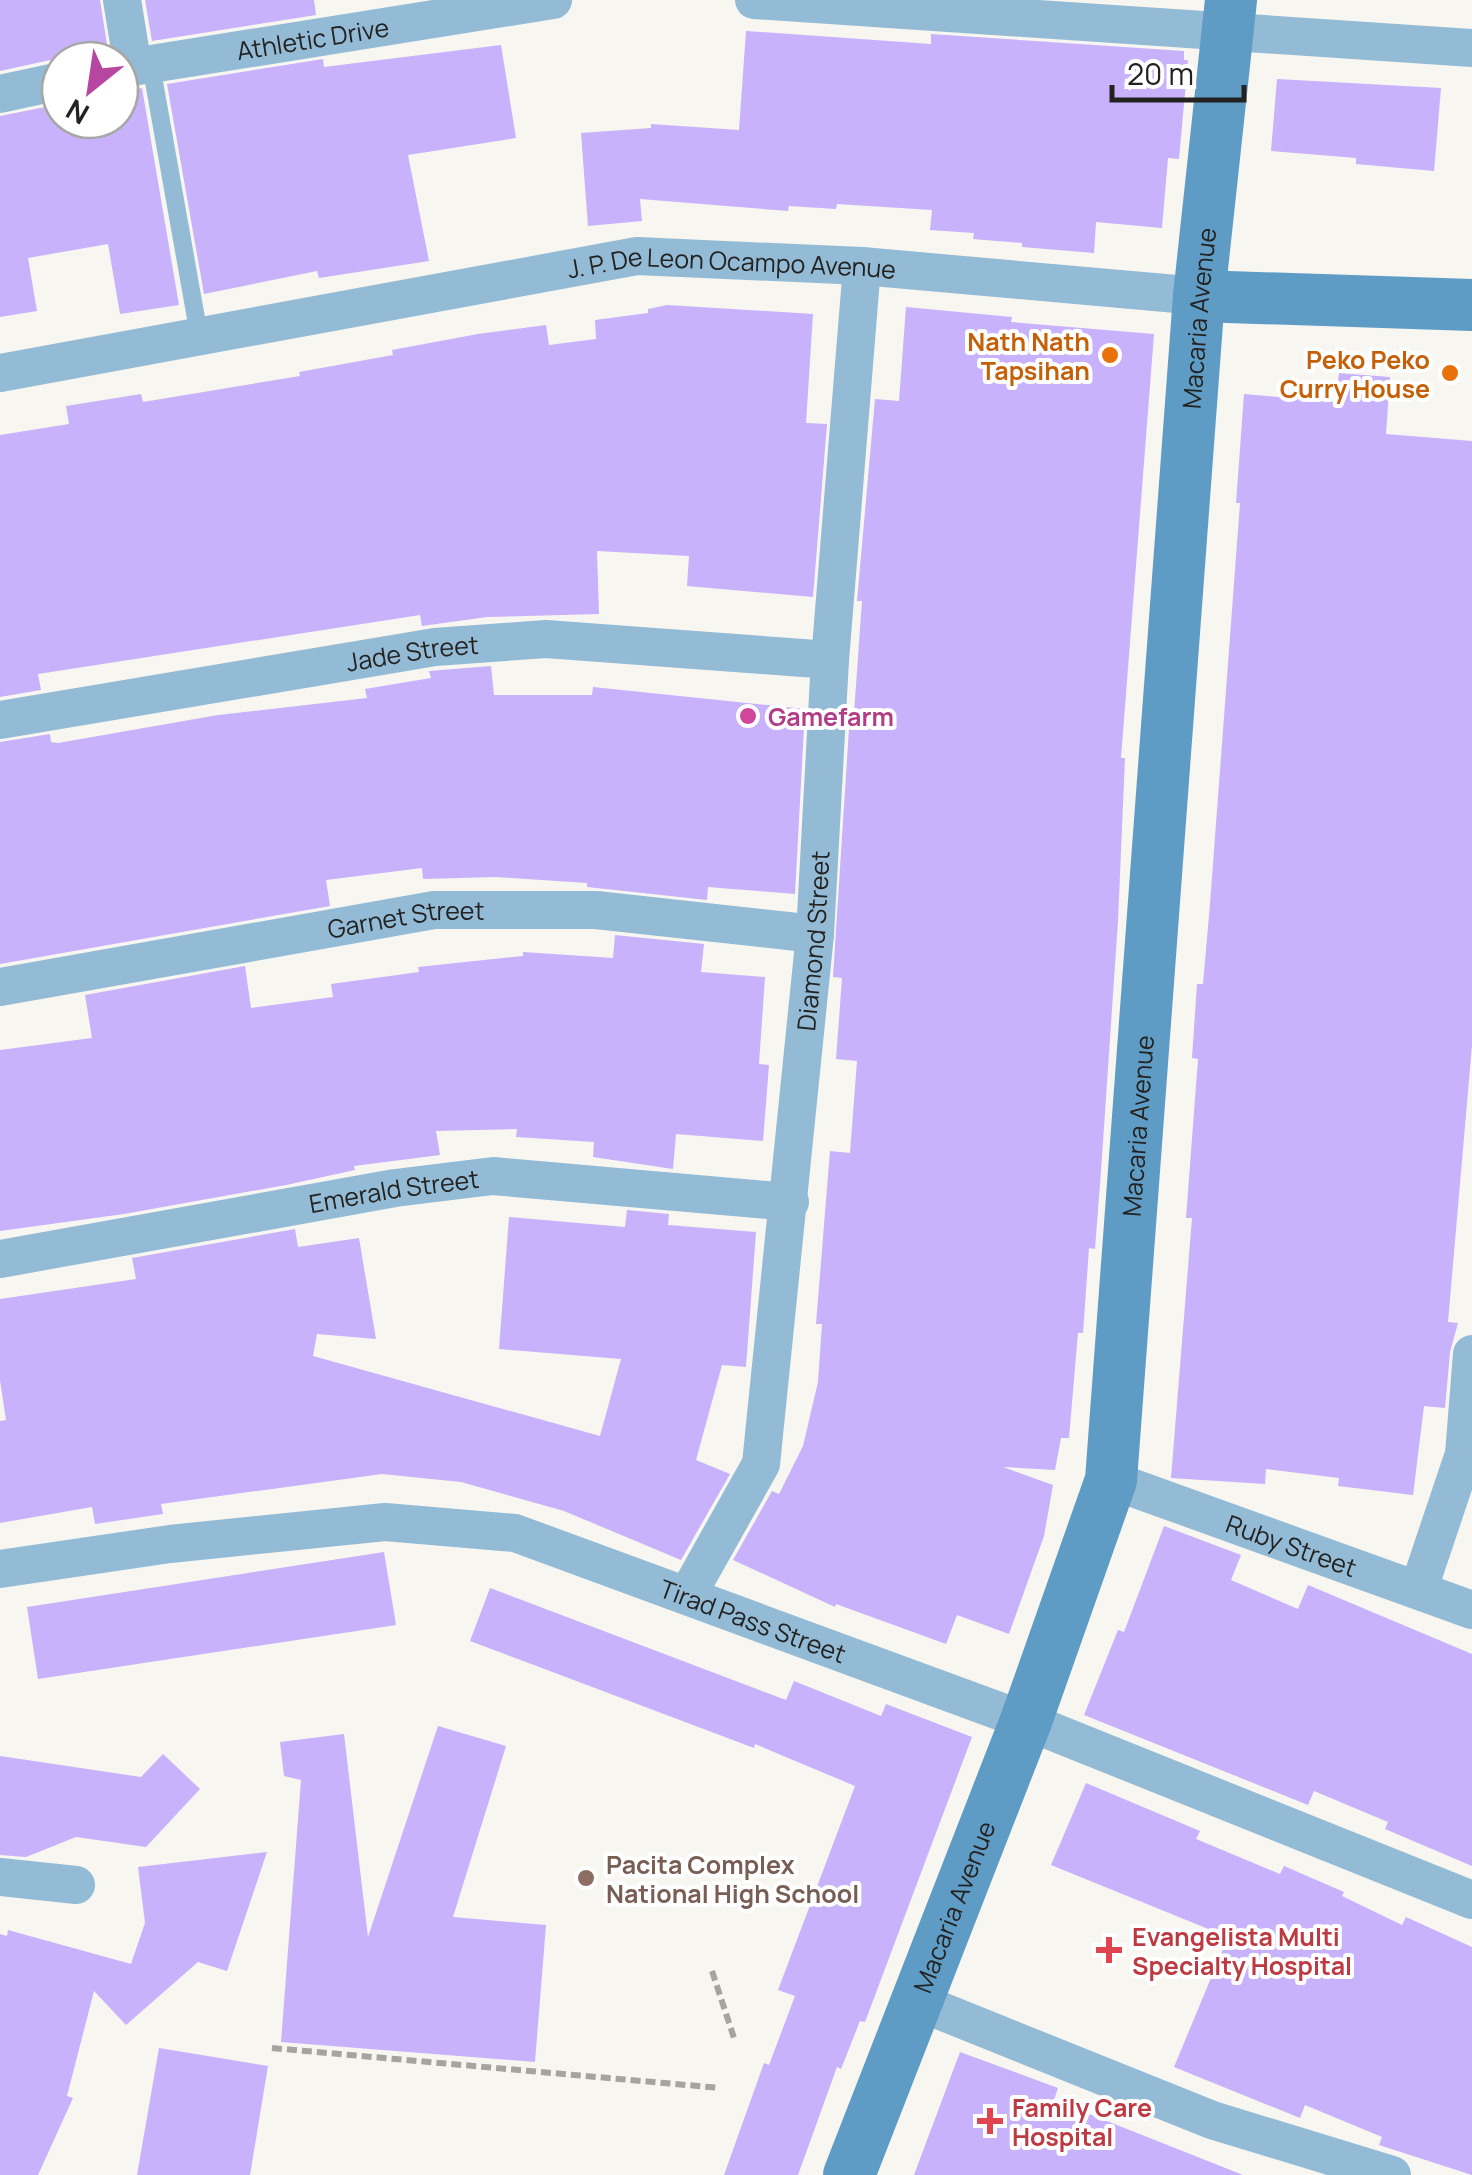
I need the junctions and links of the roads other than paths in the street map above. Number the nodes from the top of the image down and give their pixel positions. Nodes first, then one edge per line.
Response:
1 (122, 0) edge
2 (553, 0) edge
3 (754, 0) edge
4 (958, 7) edge
5 (1230, 16) edge
6 (130, 40) edge
7 (1472, 48) edge
8 (140, 66) edge
9 (40, 85) edge
10 (140, 88) edge
11 (0, 94) edge
12 (862, 266) junction
13 (1199, 296) junction
14 (1472, 306) edge
15 (200, 336) junction
16 (0, 373) edge
17 (830, 660) junction
18 (0, 720) edge
19 (815, 934) junction
20 (0, 987) edge
21 (790, 1202) junction
22 (0, 1258) edge
23 (1472, 1354) edge
24 (1111, 1480) junction
25 (0, 1569) edge
26 (1420, 1588) junction
27 (688, 1594) junction
28 (1472, 1610) edge
29 (1026, 1721) junction
30 (0, 1877) edge
31 (76, 1885) dead end
32 (1472, 1900) edge
33 (916, 2001) junction
34 (850, 2175) edge
35 (1392, 2175) edge

1 - 6 street
2 - 8 street, Athletic Drive
3 - 4 street
4 - 5 street
5 - 7 street
5 - 13 street, Macaria Avenue
9 - 11 street
10 - 15 lane
12 - 13 street, J. P. De Leon Ocampo Avenue
12 - 15 street, J. P. De Leon Ocampo Avenue
12 - 17 street, Diamond Street
13 - 14 street, J. P. De Leon Ocampo Avenue
13 - 24 street, Macaria Avenue
15 - 16 street, J. P. De Leon Ocampo Avenue
17 - 18 street, Jade Street
17 - 19 street, Diamond Street
19 - 20 street, Garnet Street
19 - 21 street, Diamond Street
21 - 22 street, Emerald Street
21 - 27 street, Diamond Street
23 - 26 street
24 - 26 street, Ruby Street
24 - 29 street, Macaria Avenue
25 - 27 street, Tirad Pass Street
26 - 28 street, Ruby Street
27 - 29 street, Tirad Pass Street
29 - 32 street, Tirad Pass Street
29 - 33 street, Macaria Avenue
30 - 31 street
33 - 34 street, Macaria Avenue
33 - 35 street

